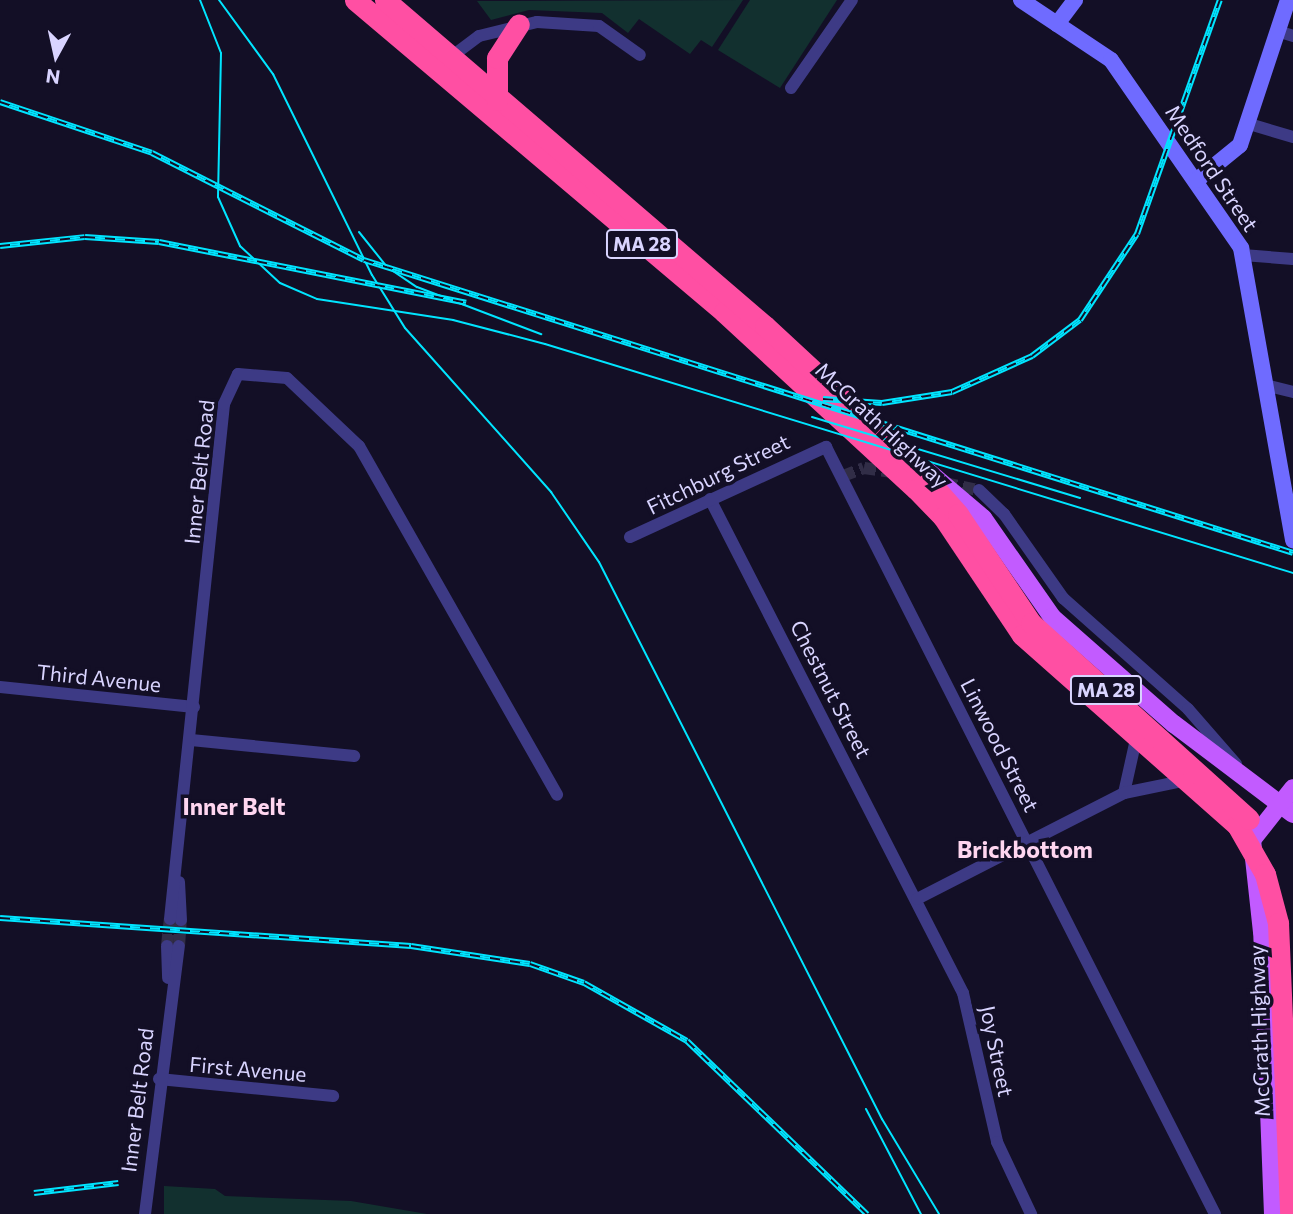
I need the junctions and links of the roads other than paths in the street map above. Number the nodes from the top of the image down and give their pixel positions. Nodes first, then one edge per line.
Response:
1 (355, 0) edge
2 (385, 0) edge
3 (852, 0) edge
4 (1021, 0) edge
5 (1075, 0) edge
6 (1288, 0) edge
7 (519, 24) junction
8 (1057, 24) junction
9 (1285, 33) edge
10 (640, 55) dead end
11 (442, 65) junction
12 (791, 88) dead end
13 (497, 100) junction
14 (1246, 122) junction
15 (1293, 138) edge
16 (1197, 180) junction
17 (1244, 255) junction
18 (1293, 259) edge
19 (782, 353) junction
20 (1265, 385) junction
21 (1293, 392) edge
22 (823, 445) joint
23 (894, 445) junction
24 (979, 490) tunnel mouth
25 (710, 499) junction
26 (630, 537) dead end
27 (1293, 540) edge
28 (0, 687) edge
29 (194, 707) junction
30 (1137, 736) junction
31 (191, 740) junction
32 (354, 756) dead end
33 (1241, 769) junction
34 (1188, 780) junction
35 (1293, 788) edge
36 (1124, 793) junction
37 (557, 795) dead end
38 (1287, 808) edge
39 (1027, 842) junction
40 (1254, 850) junction
41 (916, 899) junction
42 (176, 920) tunnel mouth
43 (1293, 942) edge
44 (173, 946) tunnel mouth
45 (159, 1079) junction
46 (333, 1096) dead end
47 (145, 1214) edge
48 (1031, 1214) edge
49 (1215, 1214) edge
50 (1273, 1214) edge
51 (1290, 1214) edge

1 - 11 highway, MA 28
2 - 11 highway, MA 28
3 - 12 street
4 - 8 main road, Medford Street
5 - 8 main road
6 - 9 main road
7 - 10 street
7 - 11 street
7 - 13 highway
8 - 16 main road, Medford Street
9 - 14 main road
11 - 13 highway, McGrath Highway / MA 28
11 - 19 highway, McGrath Highway / MA 28
13 - 19 highway, McGrath Highway / MA 28
14 - 15 street
14 - 16 main road
16 - 17 main road, Medford Street
17 - 18 street
17 - 20 main road, Medford Street
19 - 23 highway, McGrath Highway / MA 28
19 - 30 highway, McGrath Highway / MA 28
20 - 21 street
20 - 27 main road, Medford Street
22 - 25 street, Fitchburg Street
22 - 39 street, Linwood Street
23 - 33 main road, McGrath Highway
23 - 43 highway, McGrath Highway / MA 28
24 - 33 street
25 - 26 street, Fitchburg Street
25 - 41 street, Chestnut Street
28 - 29 street, Third Avenue
29 - 31 street, Inner Belt Road
29 - 37 street, Inner Belt Road
30 - 34 highway, McGrath Highway / MA 28
30 - 36 street
31 - 32 street
31 - 42 street, Inner Belt Road
33 - 38 main road, McGrath Highway
34 - 36 street
34 - 40 highway, McGrath Highway / MA 28
35 - 38 main road
36 - 39 street
38 - 40 main road
39 - 41 street
39 - 49 street, Linwood Street
40 - 50 main road, McGrath Highway
40 - 51 highway, McGrath Highway / MA 28
41 - 48 street, Joy Street
44 - 45 street, Inner Belt Road
45 - 46 street, First Avenue
45 - 47 street, Inner Belt Road

